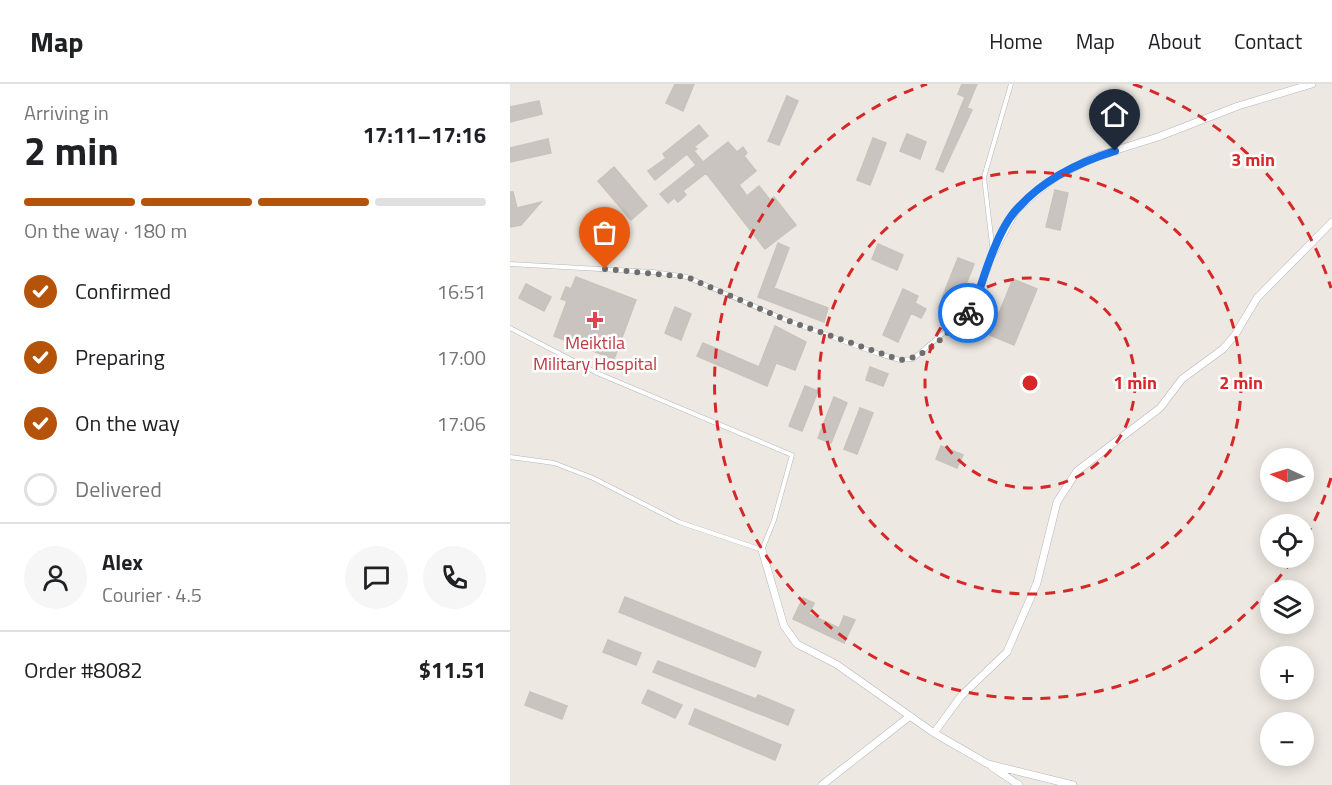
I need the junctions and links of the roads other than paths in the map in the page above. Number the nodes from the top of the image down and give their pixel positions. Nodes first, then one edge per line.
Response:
1 (1011, 84) edge
2 (1312, 84) edge
3 (1332, 222) edge
4 (993, 254) junction
5 (510, 264) edge
6 (510, 328) edge
7 (510, 457) edge
8 (762, 550) junction
9 (910, 716) junction
10 (934, 733) junction
11 (988, 764) junction
12 (822, 785) edge
13 (1019, 785) edge
14 (1073, 785) edge

1 - 4 lane
2 - 4 street
3 - 10 street
4 - 5 lane
6 - 8 lane
7 - 8 lane
8 - 9 street
9 - 10 street
9 - 12 street
10 - 11 street
11 - 13 street
11 - 14 street

